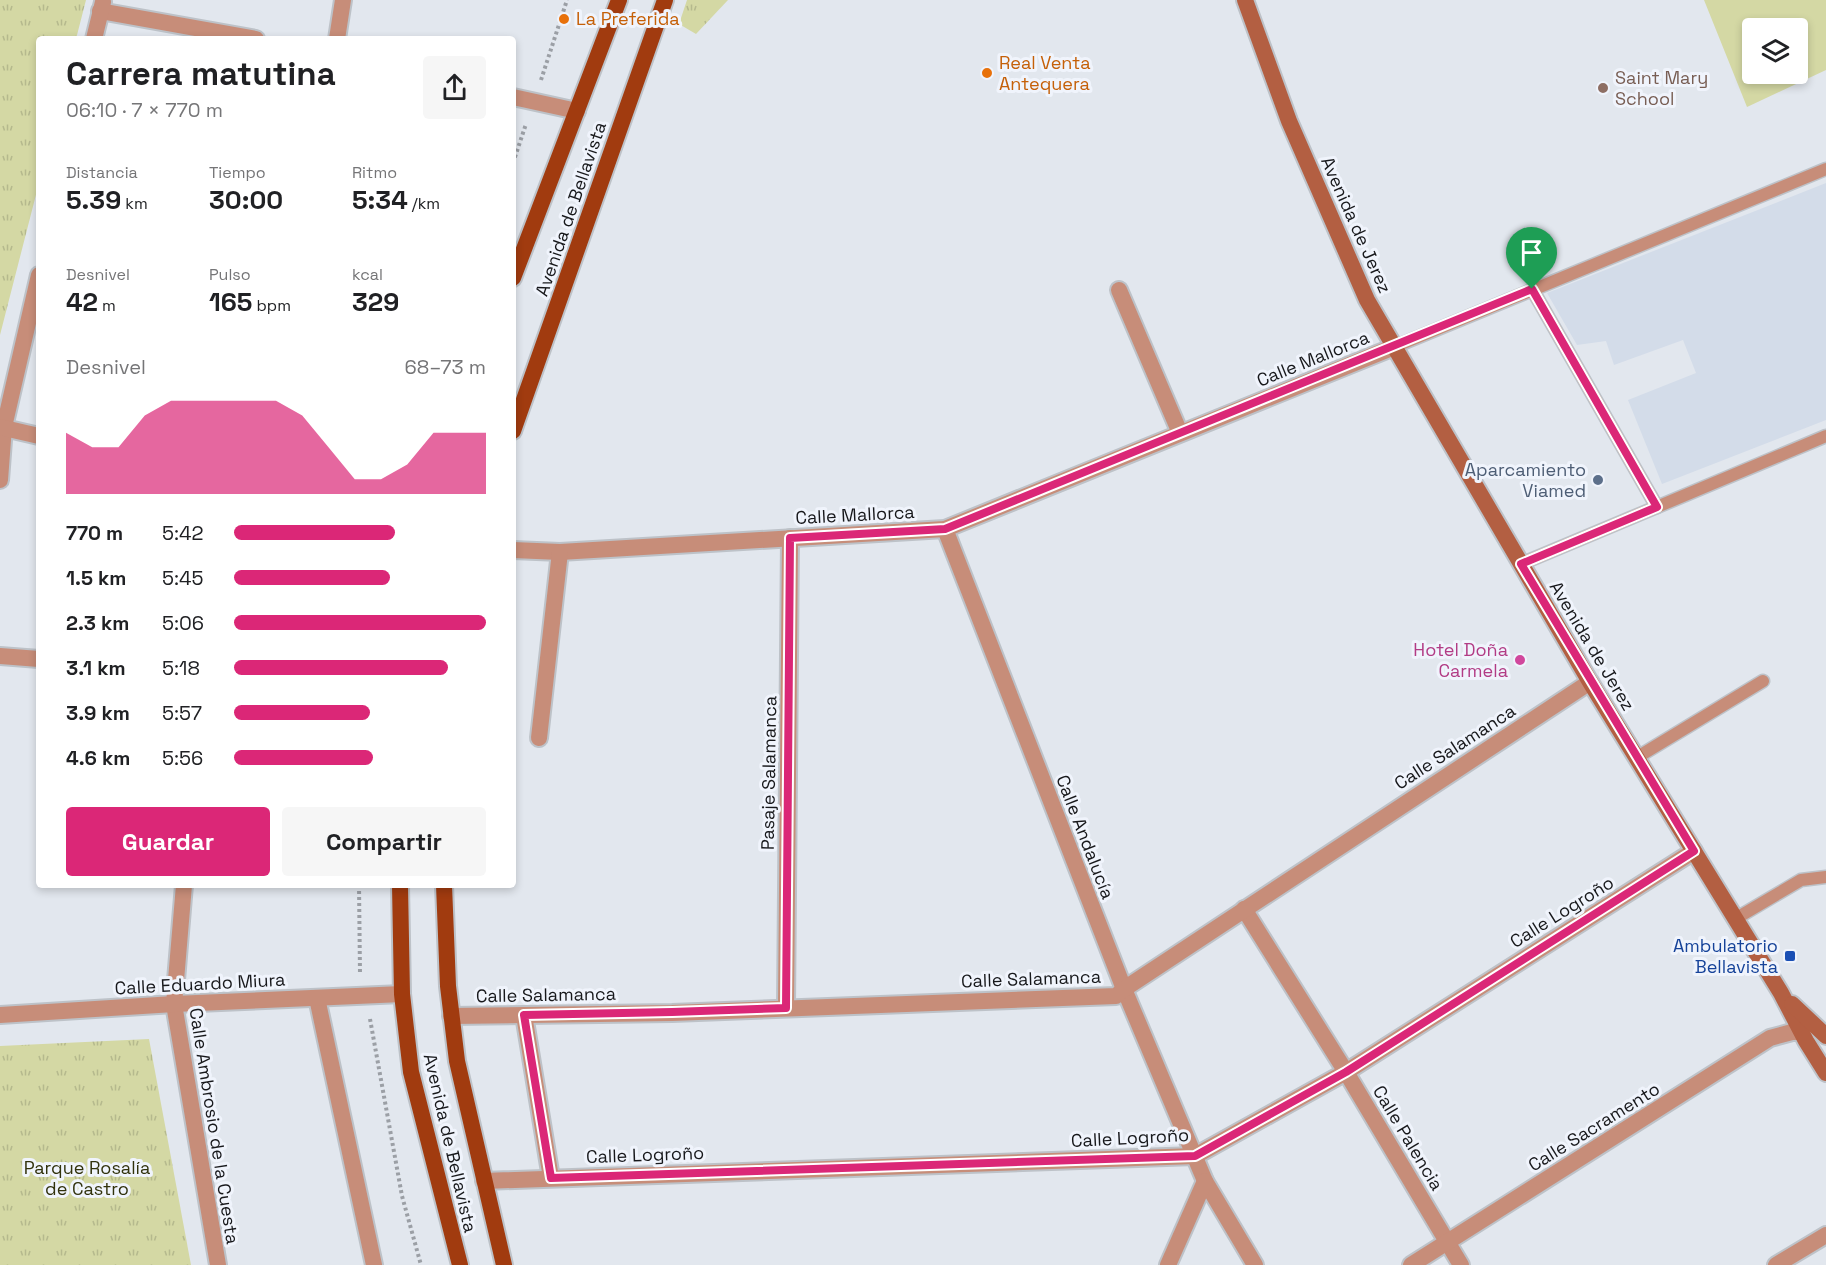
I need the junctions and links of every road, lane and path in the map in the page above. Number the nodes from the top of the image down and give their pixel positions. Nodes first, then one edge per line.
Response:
1 (343, 0) edge
2 (567, 0) edge
3 (619, 0) edge
4 (666, 0) edge
5 (1245, 0) edge
6 (102, 5) edge
7 (95, 36) edge
8 (242, 36) edge
9 (337, 36) edge
10 (540, 82) dead end
11 (516, 97) edge
12 (577, 111) junction
13 (528, 119) dead end
14 (516, 155) edge
15 (1826, 169) edge
16 (516, 270) edge
17 (36, 287) edge
18 (1532, 289) junction
19 (1119, 290) dead end
20 (1394, 347) junction
21 (516, 423) edge
22 (2, 427) edge
23 (1180, 433) junction
24 (36, 435) edge
25 (1826, 436) edge
26 (0, 480) edge
27 (1657, 507) junction
28 (945, 529) junction
29 (790, 538) junction
30 (516, 550) edge
31 (560, 552) junction
32 (1521, 564) junction
33 (0, 656) edge
34 (36, 659) edge
35 (1763, 681) dead end
36 (1590, 682) junction
37 (539, 738) dead end
38 (1636, 758) junction
39 (1694, 851) junction
40 (1826, 877) edge
41 (184, 888) edge
42 (359, 888) edge
43 (400, 888) edge
44 (444, 888) edge
45 (1244, 909) junction
46 (1735, 920) junction
47 (361, 976) dead end
48 (1124, 989) junction
49 (1781, 993) junction
50 (402, 994) junction
51 (317, 998) junction
52 (174, 1004) junction
53 (786, 1008) junction
54 (0, 1015) edge
55 (524, 1015) junction
56 (451, 1016) junction
57 (369, 1017) dead end
58 (1826, 1036) edge
59 (1804, 1037) junction
60 (1346, 1072) junction
61 (1826, 1073) edge
62 (1826, 1086) edge
63 (1195, 1156) junction
64 (551, 1178) junction
65 (484, 1181) junction
66 (1204, 1181) junction
67 (1826, 1235) edge
68 (1447, 1242) junction
69 (218, 1265) edge
70 (374, 1265) edge
71 (421, 1265) edge
72 (460, 1265) edge
73 (504, 1265) edge
74 (1168, 1265) edge
75 (1256, 1265) edge
76 (1411, 1265) edge
77 (1461, 1265) edge
78 (1776, 1265) edge

1 - 9 street
2 - 10 path
3 - 12 main road, Avenida de Bellavista
4 - 21 main road, Avenida de Bellavista
5 - 20 main road, Avenida de Jerez
6 - 7 street
6 - 8 street
11 - 12 street
12 - 16 main road, Avenida de Bellavista
13 - 14 path
15 - 18 lane
17 - 22 street
18 - 20 lane
18 - 27 lane
19 - 23 street
20 - 23 street, Calle Mallorca
20 - 32 main road, Avenida de Jerez
22 - 24 street
22 - 26 street
23 - 28 street, Calle Mallorca
25 - 27 lane
27 - 32 lane
28 - 29 street, Calle Mallorca
28 - 48 street, Calle Andalucía
29 - 31 street, Calle Mallorca
29 - 53 street, Pasaje Salamanca
30 - 31 street, Calle Mallorca
31 - 37 street
32 - 36 main road, Avenida de Jerez
33 - 34 street
35 - 38 lane
36 - 38 main road, Avenida de Jerez
36 - 45 street, Calle Salamanca
38 - 39 main road, Avenida de Jerez
39 - 46 main road, Avenida de Jerez
39 - 60 street, Calle Logroño
40 - 46 lane
41 - 52 street, Calle Ambrosio de la Cuesta
42 - 47 path
43 - 50 main road, Avenida de Bellavista
44 - 56 main road, Avenida de Bellavista
45 - 48 street, Calle Salamanca
45 - 60 street, Calle Palencia
46 - 49 main road, Avenida de Jerez
48 - 53 street, Calle Salamanca
48 - 63 street, Calle Andalucía
49 - 58 main road
49 - 59 main road, Avenida de Jerez
50 - 51 street, Calle Eduardo Miura
50 - 72 main road, Avenida de Bellavista
51 - 52 street, Calle Eduardo Miura
51 - 70 street
52 - 54 street, Calle Eduardo Miura
52 - 69 street, Calle Ambrosio de la Cuesta
53 - 55 street, Calle Salamanca
55 - 56 street, Calle Salamanca
55 - 64 street
56 - 65 main road, Avenida de Bellavista
57 - 71 path
59 - 61 main road
59 - 62 main road
59 - 68 street, Calle Sacramento
60 - 63 street, Calle Logroño
60 - 68 street, Calle Palencia
63 - 64 street, Calle Logroño
63 - 66 street, Calle Andalucía
64 - 65 street, Calle Logroño
65 - 73 main road, Avenida de Bellavista
66 - 74 street
66 - 75 street, Calle Andalucía
67 - 78 street
68 - 76 street, Calle Sacramento
68 - 77 street, Calle Palencia

